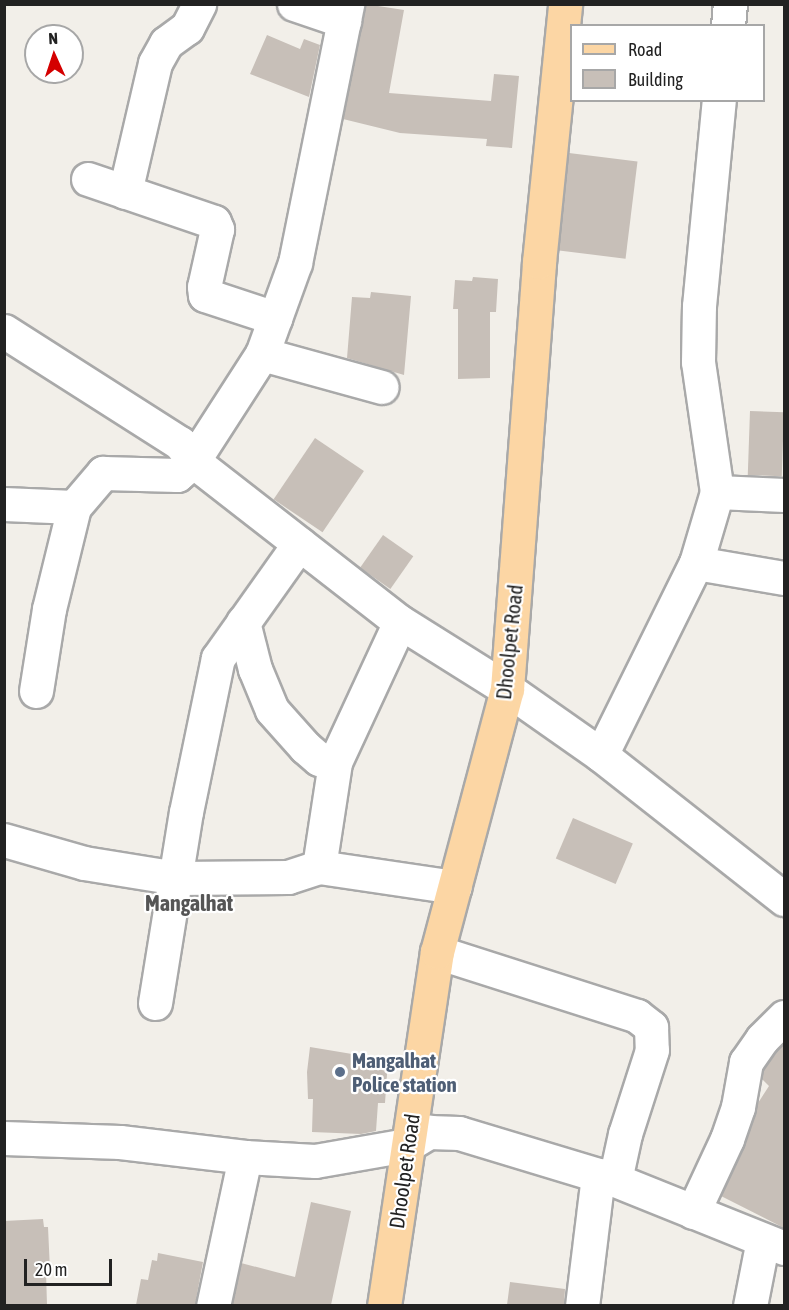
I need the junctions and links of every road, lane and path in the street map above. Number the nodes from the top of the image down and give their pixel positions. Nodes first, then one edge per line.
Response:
1 (199, 4) edge
2 (294, 4) edge
3 (565, 4) edge
4 (730, 4) edge
5 (346, 13) edge
6 (728, 24) edge
7 (719, 102) edge
8 (88, 179) dead end
9 (124, 192) junction
10 (275, 318) junction
11 (4, 331) edge
12 (262, 354) junction
13 (382, 387) dead end
14 (193, 461) junction
15 (717, 492) junction
16 (784, 495) edge
17 (4, 504) edge
18 (74, 507) junction
19 (299, 544) junction
20 (696, 563) junction
21 (784, 578) edge
22 (243, 622) junction
23 (400, 622) junction
24 (507, 688) junction
25 (36, 691) dead end
26 (601, 755) junction
27 (335, 762) junction
28 (4, 840) edge
29 (319, 867) junction
30 (177, 878) junction
31 (455, 887) junction
32 (784, 898) edge
33 (437, 952) junction
34 (155, 1003) dead end
35 (784, 1017) edge
36 (4, 1138) edge
37 (407, 1145) junction
38 (245, 1157) junction
39 (606, 1177) junction
40 (693, 1212) junction
41 (774, 1244) edge
42 (213, 1305) edge
43 (384, 1305) edge
44 (582, 1305) edge
45 (750, 1305) edge

1 - 9 street
2 - 5 street
3 - 24 main road, Dhoolpet Road
4 - 6 street
5 - 10 street
7 - 15 street
8 - 9 street
9 - 10 street
10 - 12 street
11 - 14 street
12 - 13 street
12 - 14 street
14 - 18 street
14 - 19 street
15 - 16 street
15 - 20 street
17 - 18 street
18 - 25 street
19 - 22 street
19 - 23 street
20 - 21 street
20 - 26 street
22 - 27 street
22 - 30 street
23 - 24 street
23 - 27 street
24 - 26 street
24 - 31 main road, Dhoolpet Road
26 - 32 street
27 - 29 street
28 - 30 street
29 - 30 street
29 - 31 street
30 - 34 street
31 - 33 main road, Dhoolpet Road
33 - 37 main road, Dhoolpet Road
33 - 39 street
35 - 40 street
36 - 38 street
37 - 38 street
37 - 39 street
37 - 43 main road, Dhoolpet Road
38 - 42 street
39 - 40 street
39 - 44 street
40 - 41 street
41 - 45 street

